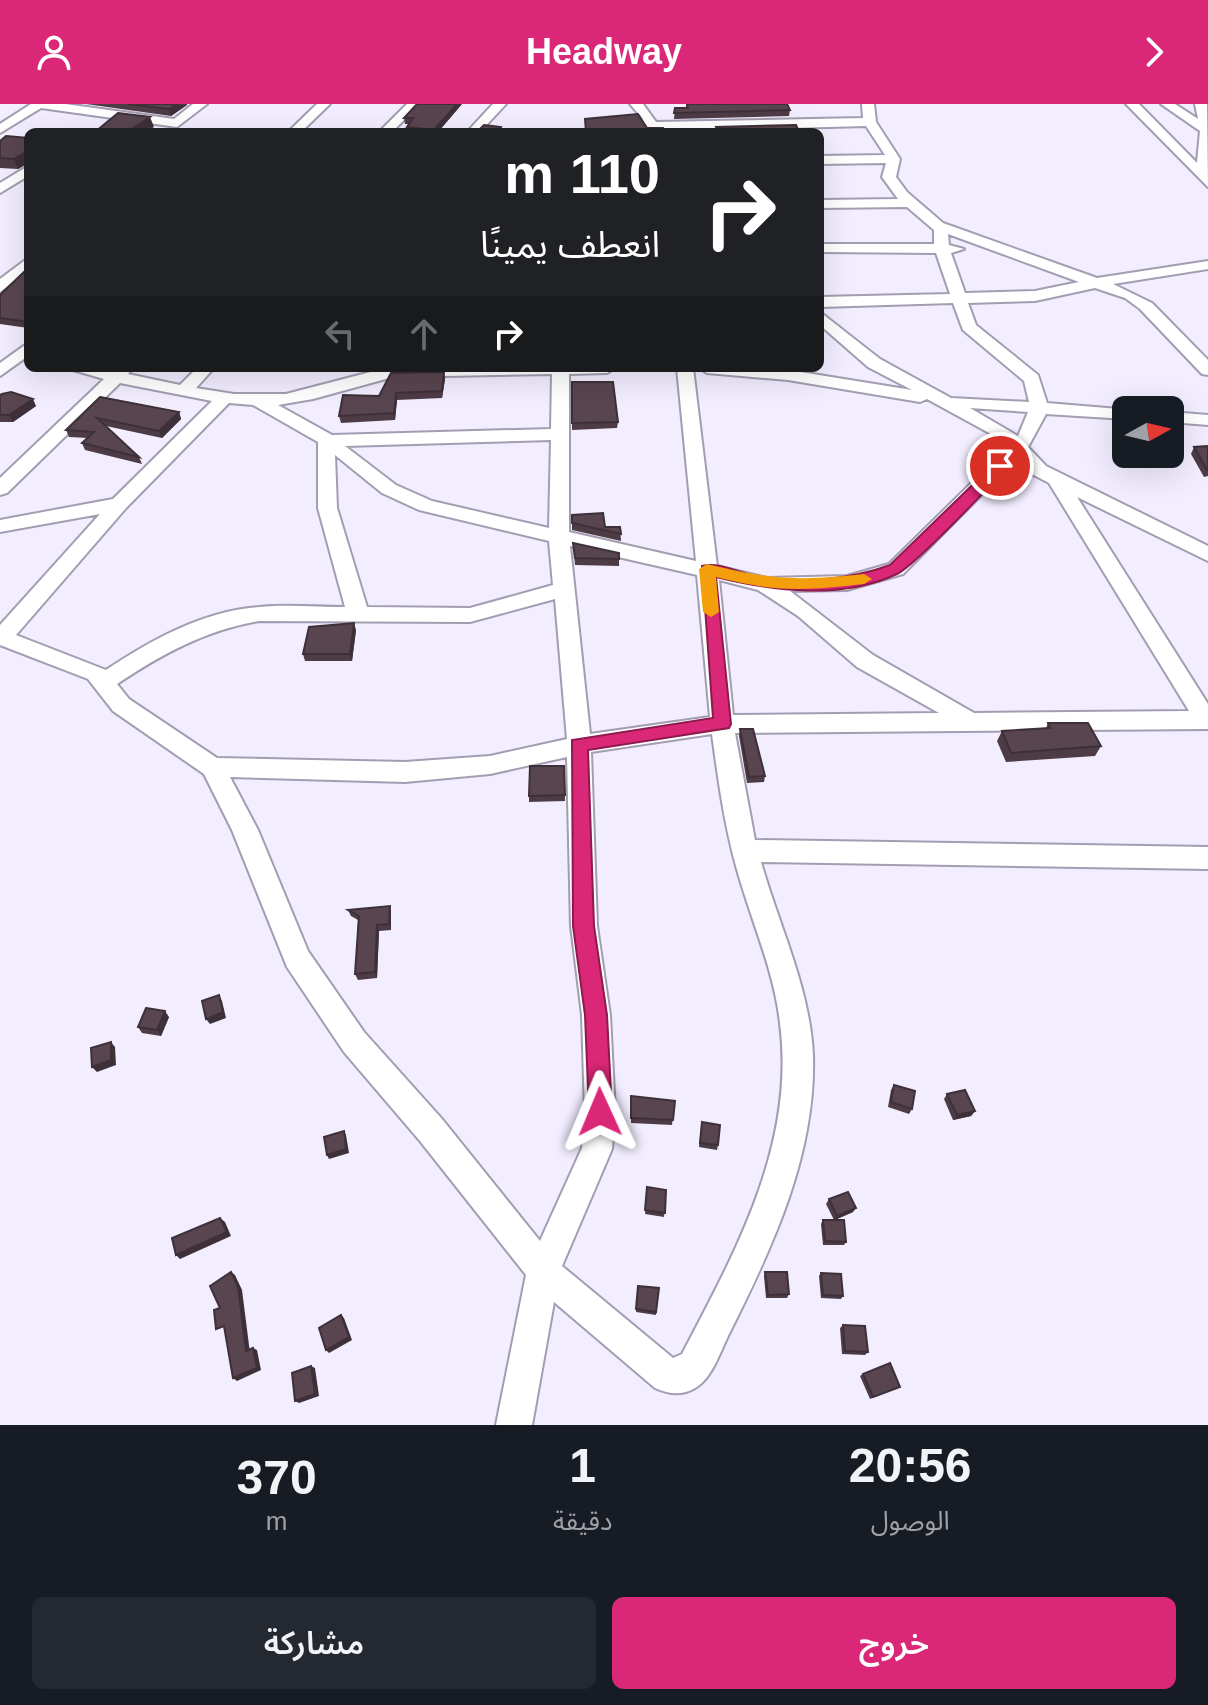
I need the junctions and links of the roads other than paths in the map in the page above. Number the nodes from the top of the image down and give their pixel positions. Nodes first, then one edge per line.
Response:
1 (38, 104) edge
2 (201, 104) edge
3 (324, 104) edge
4 (414, 104) edge
5 (500, 104) edge
6 (657, 104) edge
7 (868, 104) edge
8 (1132, 104) edge
9 (1167, 104) edge
10 (640, 108) edge
11 (105, 113) edge
12 (1205, 120) edge
13 (870, 122) junction
14 (175, 128) edge
15 (181, 128) edge
16 (298, 128) edge
17 (389, 128) edge
18 (477, 128) edge
19 (652, 128) edge
20 (684, 128) edge
21 (0, 129) edge
22 (893, 159) junction
23 (824, 160) edge
24 (23, 174) edge
25 (1205, 179) edge
26 (1, 184) edge
27 (24, 192) edge
28 (907, 203) junction
29 (824, 204) edge
30 (939, 226) junction
31 (824, 247) edge
32 (998, 248) junction
33 (1208, 248) edge
34 (942, 249) junction
35 (1208, 265) edge
36 (24, 266) edge
37 (1184, 268) junction
38 (1100, 282) junction
39 (0, 287) edge
40 (958, 300) junction
41 (824, 302) edge
42 (824, 319) edge
43 (18, 355) edge
44 (1208, 370) edge
45 (0, 371) edge
46 (120, 372) edge
47 (202, 372) edge
48 (422, 372) edge
49 (561, 372) edge
50 (686, 372) edge
51 (753, 372) edge
52 (185, 390) junction
53 (227, 396) junction
54 (257, 400) junction
55 (938, 400) junction
56 (1039, 407) junction
57 (1112, 413) edge
58 (1184, 418) edge
59 (1208, 420) edge
60 (561, 434) junction
61 (327, 441) junction
62 (1019, 447) junction
63 (1056, 478) junction
64 (0, 489) edge
65 (119, 504) junction
66 (0, 526) edge
67 (559, 536) junction
68 (1208, 554) edge
69 (707, 569) junction
70 (765, 584) junction
71 (564, 589) junction
72 (359, 616) junction
73 (0, 637) edge
74 (104, 682) junction
75 (969, 719) junction
76 (1207, 720) edge
77 (722, 724) junction
78 (579, 745) junction
79 (213, 767) junction
80 (745, 851) junction
81 (1208, 858) edge
82 (543, 1271) junction
83 (514, 1425) edge

1 - 11 street
1 - 21 street
2 - 15 street
3 - 16 street
4 - 17 street
5 - 18 street
6 - 10 street
7 - 13 street
8 - 25 street
9 - 12 street
10 - 19 street
11 - 14 street
12 - 25 street
13 - 20 street
13 - 22 street
22 - 23 street
22 - 28 street
24 - 26 street
26 - 27 street
28 - 29 street
28 - 30 street
30 - 32 street
30 - 34 street
31 - 34 street
32 - 34 street
32 - 38 street
33 - 37 street
34 - 40 street
35 - 37 street
36 - 39 street
37 - 38 street
38 - 40 street
38 - 44 street
40 - 41 street
40 - 56 street
42 - 55 street
43 - 45 street
46 - 52 street
46 - 64 street
47 - 52 street
48 - 54 street
49 - 60 street
50 - 69 street
51 - 55 street
52 - 53 street
53 - 54 street
53 - 65 street
54 - 61 street
55 - 56 street
55 - 62 street
56 - 57 street
56 - 62 street
58 - 59 street
60 - 61 street
60 - 67 street
61 - 67 street
61 - 72 street
62 - 63 street
62 - 70 street
63 - 68 street
63 - 76 street
65 - 66 street
65 - 73 street
67 - 69 street
67 - 71 street
69 - 70 street
69 - 77 street
70 - 75 street
71 - 72 street
71 - 78 street
72 - 74 street
73 - 74 street
74 - 79 street
75 - 76 street
75 - 77 street
77 - 78 street
77 - 80 street
78 - 79 street
78 - 82 street
79 - 82 street
80 - 81 street
80 - 82 street
82 - 83 street

